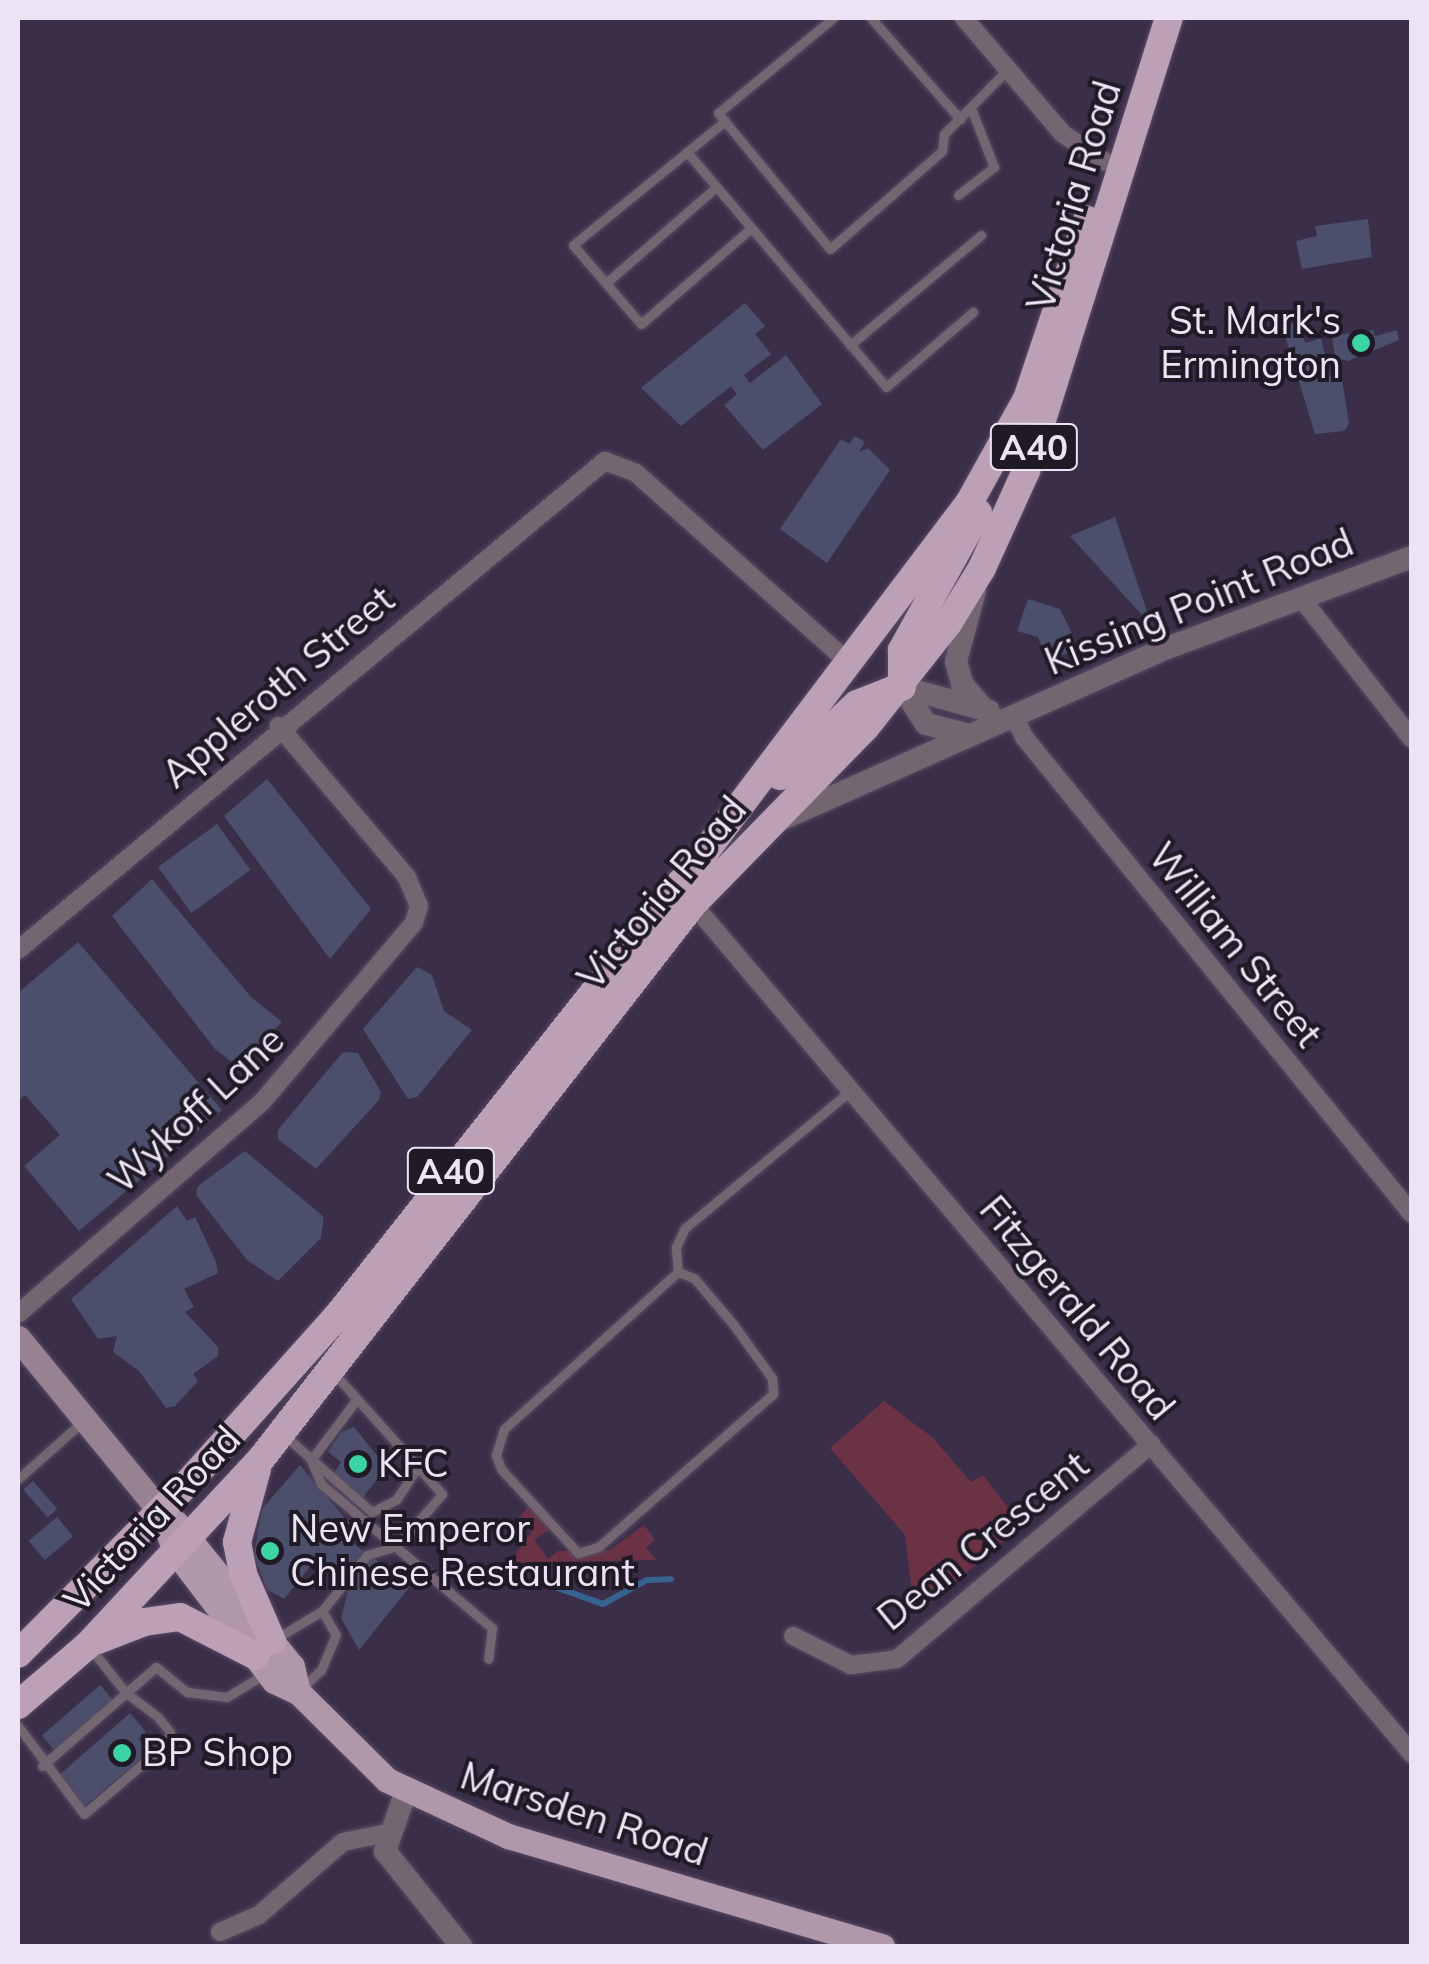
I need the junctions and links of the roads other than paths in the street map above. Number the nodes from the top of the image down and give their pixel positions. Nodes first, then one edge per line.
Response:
1 (833, 18) edge
2 (871, 18) edge
3 (964, 18) edge
4 (1153, 18) edge
5 (1169, 18) edge
6 (1008, 69) junction
7 (971, 108) junction
8 (960, 119) junction
9 (725, 121) junction
10 (687, 152) junction
11 (1106, 162) junction
12 (716, 187) junction
13 (958, 195) dead end
14 (752, 228) junction
15 (981, 235) dead end
16 (606, 283) junction
17 (973, 312) dead end
18 (850, 345) junction
19 (1028, 400) junction
20 (1412, 557) edge
21 (982, 568) junction
22 (1301, 598) junction
23 (847, 661) junction
24 (902, 687) junction
25 (985, 710) junction
26 (1012, 714) junction
27 (279, 726) junction
28 (977, 736) junction
29 (1412, 738) edge
30 (766, 826) junction
31 (705, 852) junction
32 (694, 904) junction
33 (18, 950) edge
34 (850, 1091) junction
35 (1412, 1214) edge
36 (678, 1272) junction
37 (18, 1314) edge
38 (18, 1338) edge
39 (330, 1369) junction
40 (357, 1399) junction
41 (84, 1420) junction
42 (281, 1432) junction
43 (1151, 1444) junction
44 (261, 1458) junction
45 (311, 1460) junction
46 (418, 1465) junction
47 (18, 1480) edge
48 (160, 1511) junction
49 (182, 1543) junction
50 (397, 1546) junction
51 (322, 1611) junction
52 (793, 1636) dead end
53 (88, 1645) junction
54 (18, 1654) edge
55 (265, 1656) junction
56 (488, 1659) dead end
57 (298, 1692) junction
58 (126, 1693) junction
59 (18, 1706) edge
60 (18, 1726) edge
61 (1412, 1754) edge
62 (42, 1766) junction
63 (406, 1790) junction
64 (386, 1833) junction
65 (220, 1932) dead end
66 (461, 1946) edge
67 (882, 1946) edge

1 - 9 lane
2 - 8 lane
3 - 6 street
4 - 11 highway, Victoria Road / A40
5 - 21 highway, Victoria Road / A40
6 - 7 lane
6 - 11 street
7 - 8 lane
7 - 13 lane
8 - 9 lane
9 - 10 lane
10 - 12 lane
10 - 16 lane
11 - 19 highway, Victoria Road / A40
12 - 14 lane
12 - 16 lane
14 - 16 lane
14 - 18 lane
15 - 18 lane
17 - 18 lane
19 - 23 highway, Victoria Road / A40
19 - 24 highway
20 - 22 street, Kissing Point Road
21 - 24 highway, Victoria Road / A40
21 - 25 street
22 - 26 street, Kissing Point Road
22 - 29 street
23 - 27 street, Appleroth Street
23 - 31 highway, Victoria Road / A40
24 - 25 street
24 - 28 street
24 - 30 highway, Victoria Road / A40
24 - 31 highway
25 - 26 street
26 - 28 street, Kissing Point Road
26 - 35 street, William Street
27 - 33 street, Appleroth Street
27 - 37 street, Wykoff Lane
28 - 30 street, Kissing Point Road
30 - 32 highway, Victoria Road / A40
31 - 48 highway, Victoria Road / A40
32 - 34 street, Fitzgerald Road
32 - 39 highway, Victoria Road / A40
34 - 36 lane
34 - 43 street, Fitzgerald Road
36 - 36 lane
38 - 41 main road
39 - 40 lane
39 - 42 highway, Victoria Road / A40
40 - 45 lane
40 - 46 lane
41 - 47 lane
41 - 48 main road
42 - 44 highway, Victoria Road / A40
42 - 45 lane
43 - 52 street, Dean Crescent
43 - 61 street, Fitzgerald Road
44 - 49 highway, Victoria Road / A40
44 - 55 highway
45 - 46 lane
45 - 50 lane
46 - 50 lane
48 - 49 main road, Marsden Road
48 - 54 highway, Victoria Road / A40
49 - 53 highway, Victoria Road / A40
49 - 55 main road, Marsden Road
50 - 51 lane
50 - 56 lane
51 - 55 lane
51 - 57 lane
53 - 55 highway
53 - 58 lane
53 - 59 highway, Victoria Road / A40
55 - 57 main road, Marsden Road
55 - 58 lane
57 - 63 main road, Marsden Road
58 - 62 lane
58 - 62 lane
60 - 62 lane
63 - 64 street
63 - 67 main road, Marsden Road
64 - 65 street
64 - 66 street

